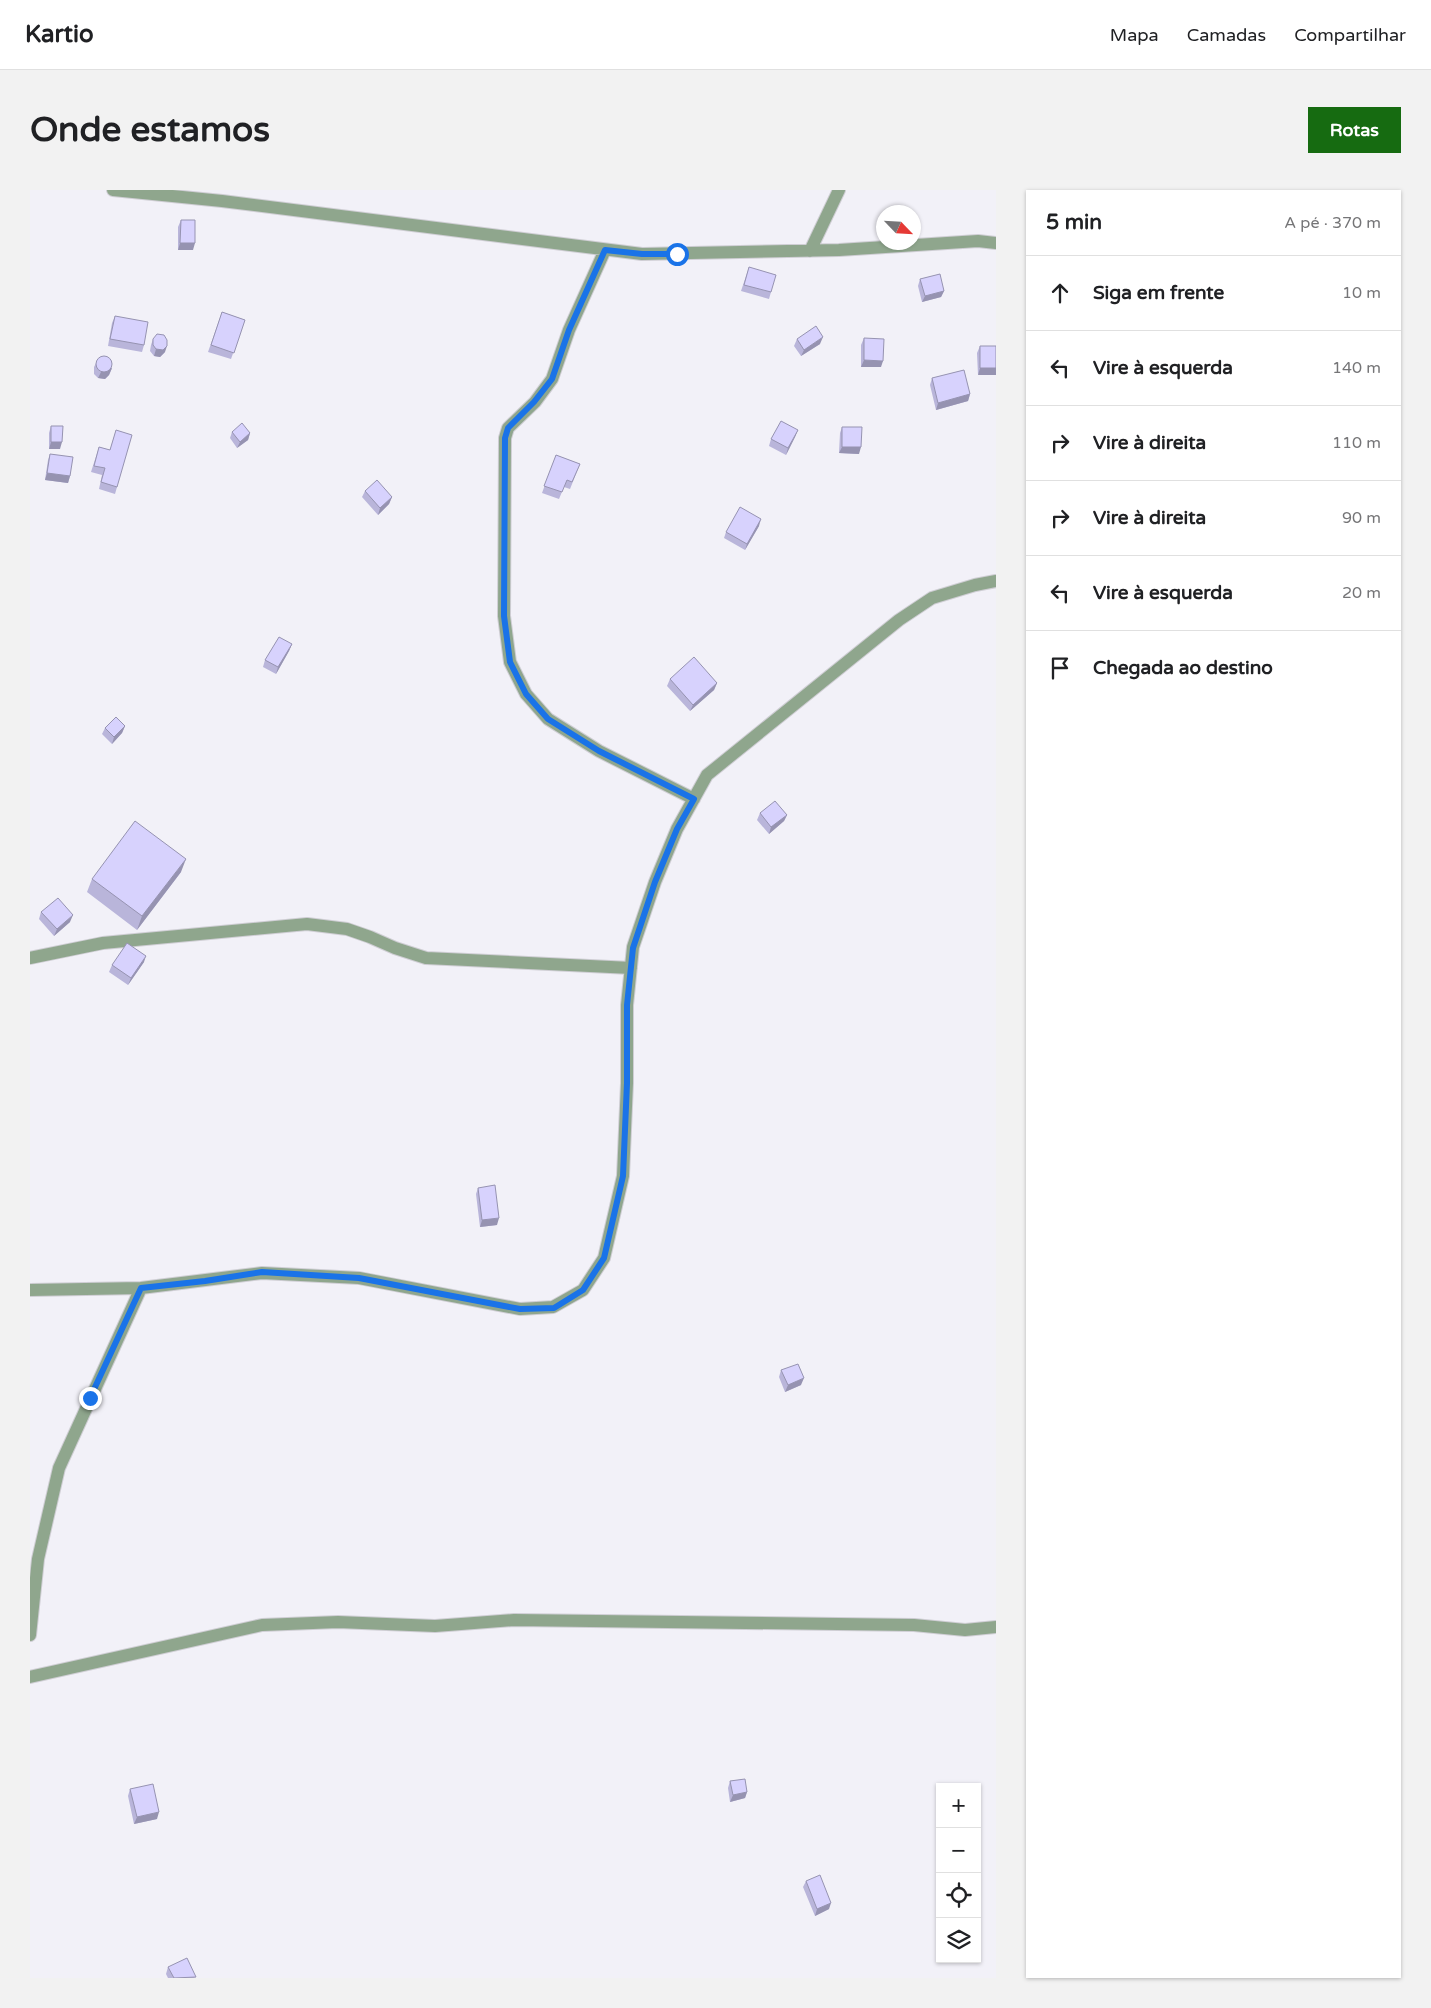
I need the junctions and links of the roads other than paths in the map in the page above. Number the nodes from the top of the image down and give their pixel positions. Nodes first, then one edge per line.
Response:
1 (113, 190) edge
2 (840, 190) edge
3 (996, 242) edge
4 (605, 250) junction
5 (810, 251) junction
6 (996, 580) edge
7 (694, 799) junction
8 (30, 958) edge
9 (631, 968) junction
10 (141, 1288) junction
11 (30, 1290) edge
12 (996, 1627) edge
13 (30, 1635) edge
14 (30, 1677) edge

1 - 4 street
2 - 5 street
3 - 5 street
4 - 5 street
4 - 7 street
6 - 7 street
7 - 9 street
8 - 9 street
9 - 10 street
10 - 11 street
10 - 13 street
12 - 14 street

